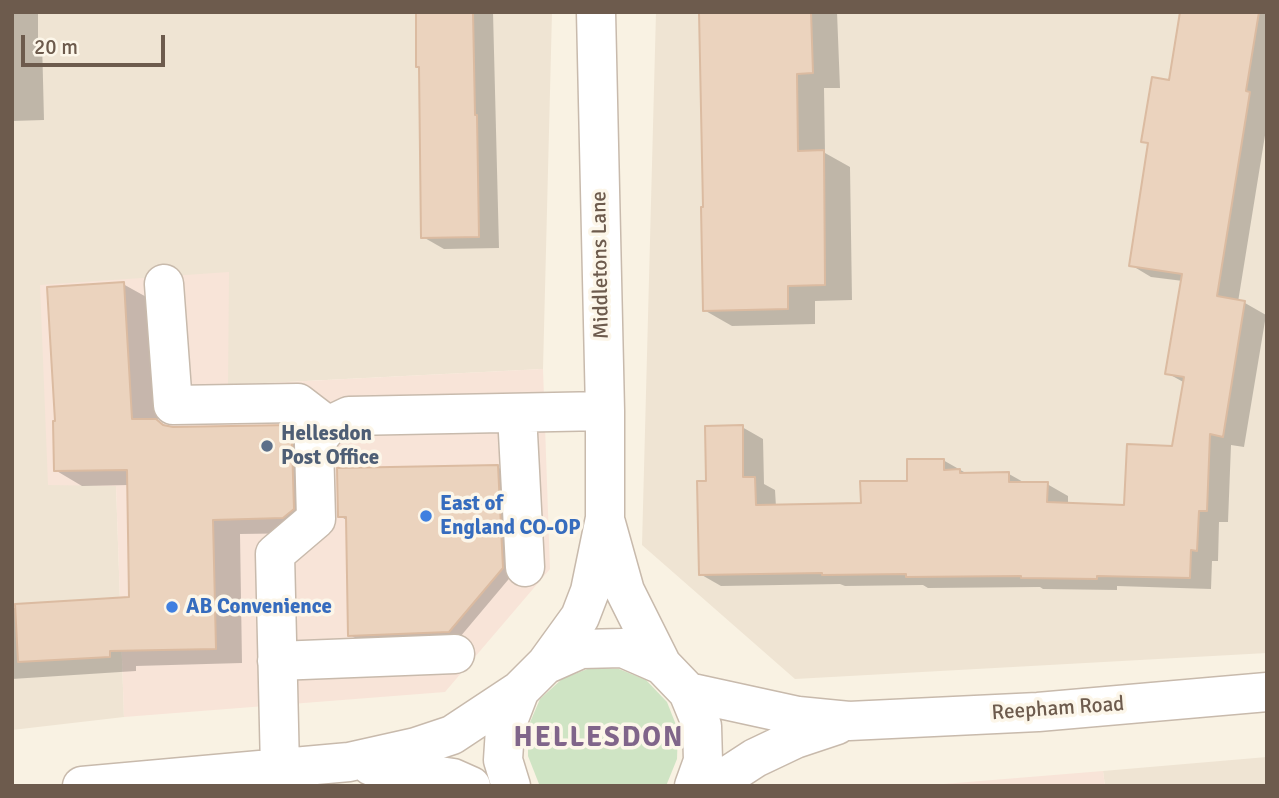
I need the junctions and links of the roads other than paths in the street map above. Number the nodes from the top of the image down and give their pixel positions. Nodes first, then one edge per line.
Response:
1 (596, 12) edge
2 (164, 284) dead end
3 (605, 411) junction
4 (517, 414) junction
5 (328, 426) junction
6 (605, 518) junction
7 (525, 567) dead end
8 (455, 654) dead end
9 (277, 661) junction
10 (662, 665) junction
11 (533, 678) junction
12 (688, 692) junction
13 (1267, 692) edge
14 (849, 721) junction
15 (349, 762) junction
16 (280, 769) junction
17 (82, 786) edge
18 (471, 786) edge
19 (511, 786) edge
20 (694, 786) edge
21 (712, 786) edge

1 - 3 street, Middletons Lane
2 - 5 street
3 - 4 street
3 - 6 street, Middletons Lane
4 - 5 street
4 - 7 street
5 - 9 street
6 - 10 street, Middletons Lane
6 - 11 street, Middletons Lane
8 - 9 street
9 - 16 street
10 - 11 street
10 - 12 street
11 - 15 street
11 - 19 street
12 - 14 street, Reepham Road
12 - 20 street
13 - 14 street, Reepham Road
14 - 21 street, Reepham Road
15 - 16 street
15 - 18 street
16 - 17 street

